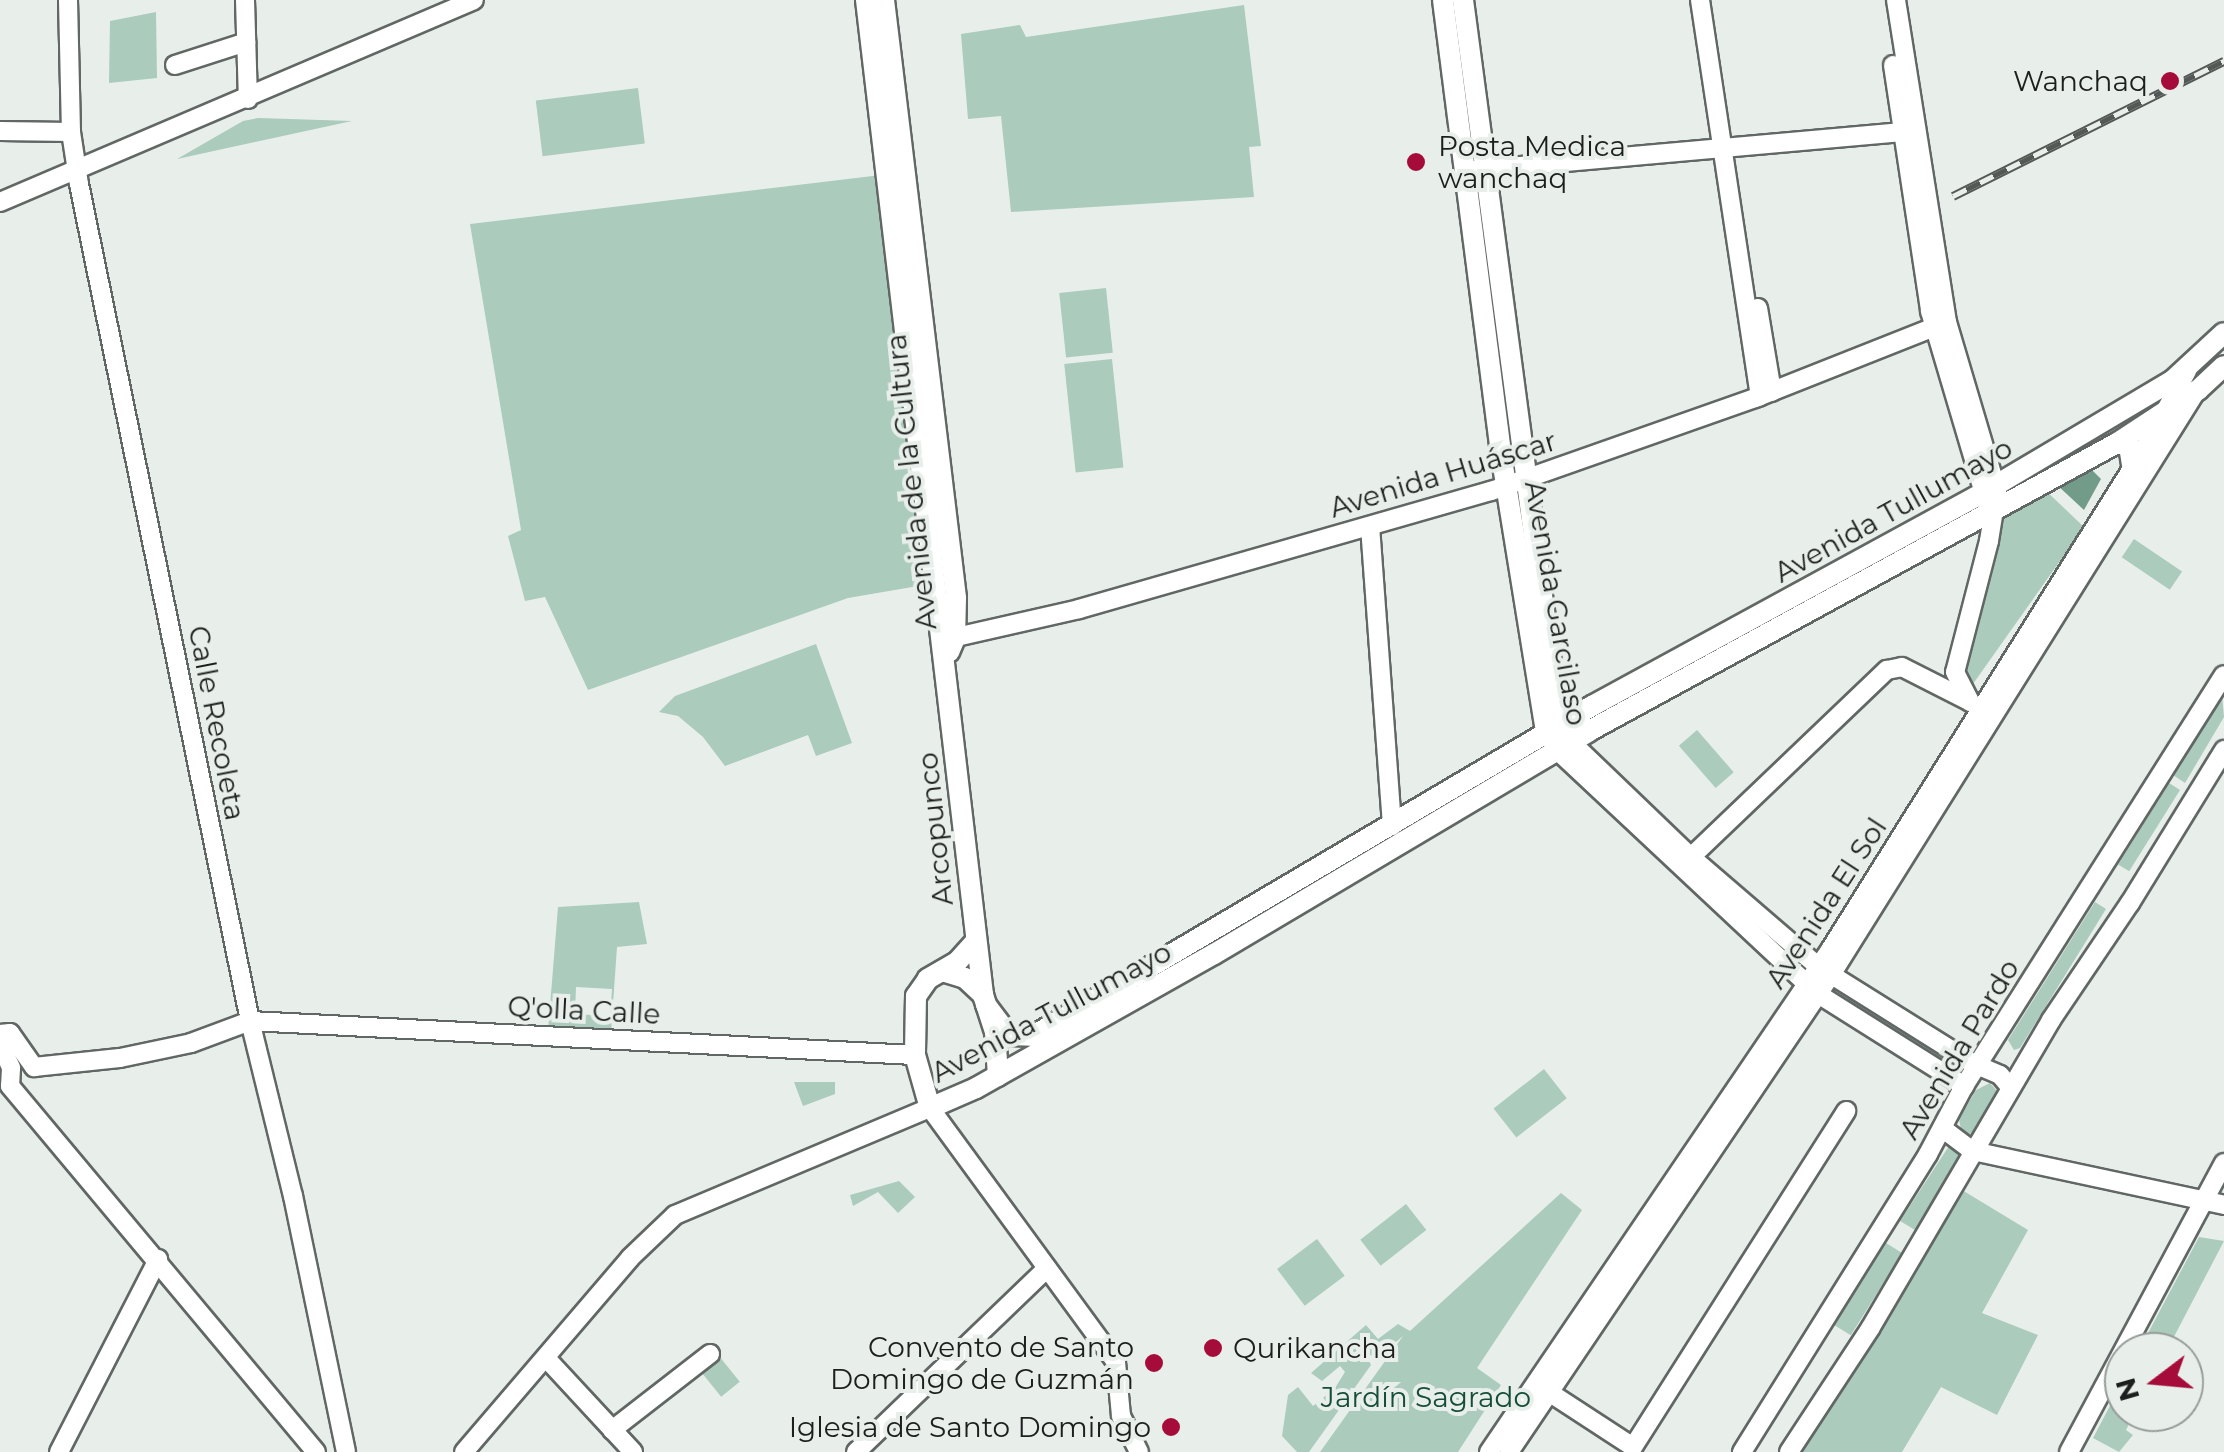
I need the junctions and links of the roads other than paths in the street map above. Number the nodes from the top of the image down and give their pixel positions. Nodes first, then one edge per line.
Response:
1 (68, 0) edge
2 (245, 0) edge
3 (474, 0) edge
4 (866, 0) edge
5 (884, 0) edge
6 (1443, 0) edge
7 (1463, 0) edge
8 (1700, 0) edge
9 (1712, 0) edge
10 (1884, 0) edge
11 (1896, 0) edge
12 (246, 42) junction
13 (175, 65) dead end
14 (248, 99) junction
15 (1909, 131) junction
16 (0, 132) edge
17 (70, 132) junction
18 (1728, 146) junction
19 (77, 170) junction
20 (1474, 171) junction
21 (0, 202) edge
22 (912, 303) junction
23 (1940, 325) junction
24 (2221, 351) edge
25 (2187, 370) junction
26 (2198, 390) junction
27 (1766, 394) junction
28 (2166, 410) junction
29 (2117, 442) junction
30 (2132, 466) junction
31 (1516, 483) junction
32 (1990, 496) junction
33 (1370, 526) junction
34 (948, 645) junction
35 (1955, 672) junction
36 (2224, 675) edge
37 (1933, 680) junction
38 (1981, 709) junction
39 (1562, 738) junction
40 (2224, 750) edge
41 (1392, 826) junction
42 (1691, 857) junction
43 (976, 942) junction
44 (942, 971) junction
45 (1825, 971) junction
46 (1812, 989) junction
47 (984, 1000) junction
48 (250, 1021) junction
49 (0, 1034) edge
50 (0, 1044) edge
51 (915, 1054) junction
52 (1978, 1064) junction
53 (998, 1076) junction
54 (3, 1085) edge
55 (1964, 1086) junction
56 (2011, 1088) junction
57 (1846, 1111) dead end
58 (936, 1116) junction
59 (1942, 1128) junction
60 (1973, 1151) junction
61 (2224, 1163) edge
62 (2204, 1202) junction
63 (2224, 1205) edge
64 (158, 1259) junction
65 (1047, 1268) junction
66 (710, 1354) dead end
67 (546, 1358) junction
68 (1543, 1388) junction
69 (612, 1430) junction
70 (59, 1452) edge
71 (316, 1452) edge
72 (346, 1452) edge
73 (464, 1452) edge
74 (633, 1452) edge
75 (856, 1452) edge
76 (1139, 1452) edge
77 (1489, 1452) edge
78 (1509, 1452) edge
79 (1742, 1452) edge
80 (1789, 1452) edge
81 (2069, 1452) edge

1 - 17 street, Calle Recoleta
2 - 12 street
3 - 14 street
4 - 22 main road, Avenida de la Cultura
5 - 22 main road, Avenida de la Cultura
6 - 20 main road, Avenida Garcilaso
7 - 20 main road, Avenida Garcilaso
8 - 18 street
9 - 18 street
10 - 15 street
11 - 15 street
12 - 13 street
12 - 14 street
14 - 19 street
15 - 18 street
15 - 23 street
16 - 17 street
17 - 19 street, Calle Recoleta
18 - 20 street
18 - 27 street
19 - 21 street
19 - 48 street, Calle Recoleta
20 - 31 main road, Avenida Garcilaso
22 - 34 main road, Avenida de la Cultura
23 - 27 street, Avenida Huáscar
23 - 32 street
23 - 32 street
24 - 25 main road, Avenida Tullumayo
24 - 26 main road, Avenida Tullumayo
25 - 28 street, Avenida El Sol
25 - 32 main road, Avenida Tullumayo
26 - 28 main road, Avenida Tullumayo
26 - 38 street, Avenida El Sol
27 - 31 street, Avenida Huáscar
28 - 29 main road, Avenida Tullumayo
28 - 30 street, Avenida El Sol
29 - 30 main road
29 - 32 main road, Avenida Tullumayo
30 - 38 street, Avenida El Sol
31 - 33 street, Avenida Huáscar
31 - 39 main road, Avenida Garcilaso
32 - 35 street
32 - 39 main road, Avenida Tullumayo
33 - 34 street, Avenida Huáscar
33 - 41 street
34 - 43 main road, Arcopunco
35 - 37 street
35 - 38 street
36 - 52 street, Avenida Pardo
37 - 38 street
37 - 42 street
38 - 45 street, Avenida El Sol
39 - 41 main road, Avenida Tullumayo
39 - 42 street, Avenida Garcilaso
39 - 46 street, Avenida Garcilaso
39 - 53 main road, Avenida Tullumayo
40 - 56 street
41 - 47 main road, Avenida Tullumayo
42 - 45 street, Avenida Garcilaso
43 - 44 main road
43 - 47 main road, Arcopunco
44 - 47 main road
44 - 51 main road
45 - 46 street, Avenida El Sol
45 - 52 street, Avenida Garcilaso
46 - 55 street, Avenida Garcilaso
46 - 68 street, Avenida El Sol
47 - 53 main road, Arcopunco
48 - 49 street
48 - 51 street, Q'olla Calle
48 - 72 street, Calle Recoleta
50 - 54 street
51 - 58 main road
52 - 55 street, Avenida Pardo
52 - 56 street, Avenida Garcilaso
53 - 58 main road, Avenida Tullumayo
54 - 64 street
55 - 59 street, Avenida Pardo
56 - 60 street
57 - 68 street
58 - 65 street
58 - 67 street, Avenida Tullumayo
59 - 60 street
59 - 79 street, Avenida Pardo
60 - 62 street
60 - 80 street
61 - 62 street
62 - 63 street
62 - 81 street
64 - 70 street
64 - 71 street
65 - 75 street
65 - 76 street
66 - 69 street
67 - 69 street
67 - 73 street, Avenida Tullumayo
68 - 77 street, Avenida El Sol
68 - 78 street, Avenida El Sol
69 - 74 street

